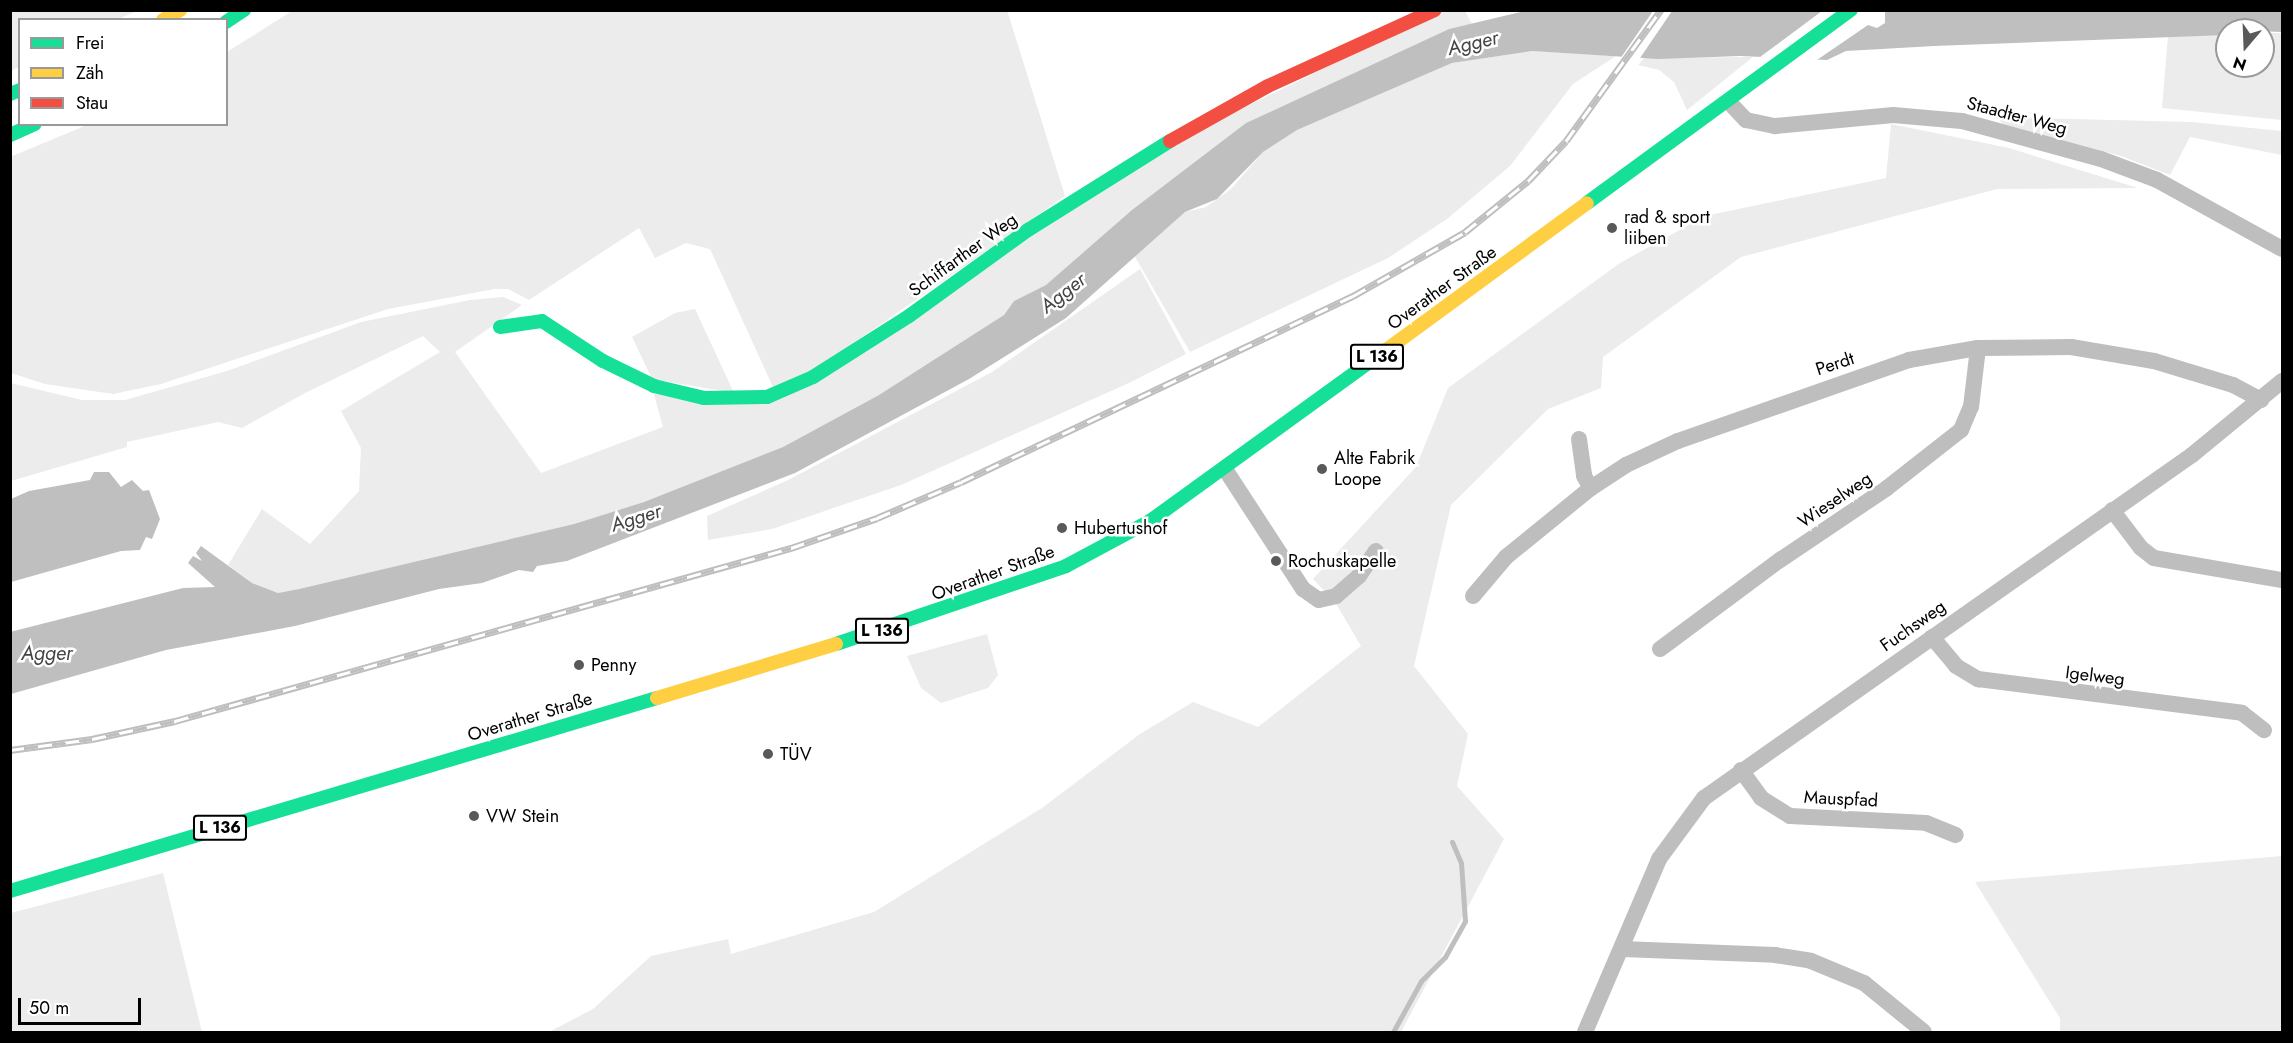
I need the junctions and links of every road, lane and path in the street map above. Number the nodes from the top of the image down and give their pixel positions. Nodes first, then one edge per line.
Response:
1 (180, 10) edge
2 (244, 10) edge
3 (1435, 10) edge
4 (1851, 10) edge
5 (166, 18) edge
6 (228, 21) edge
7 (1729, 102) junction
8 (30, 126) edge
9 (10, 135) edge
10 (2283, 249) edge
11 (500, 327) dead end
12 (1978, 348) junction
13 (2283, 381) edge
14 (2262, 400) junction
15 (1579, 439) dead end
16 (1224, 469) junction
17 (1591, 488) junction
18 (2112, 510) junction
19 (1376, 551) dead end
20 (2283, 580) edge
21 (1473, 597) dead end
22 (1932, 637) junction
23 (1660, 649) dead end
24 (2264, 730) dead end
25 (1742, 770) junction
26 (1956, 835) dead end
27 (10, 891) edge
28 (1622, 949) junction
29 (1585, 1032) edge
30 (1922, 1032) edge

1 - 5 main road
2 - 6 main road
3 - 11 main road, Schiffarther Weg
4 - 7 main road, Overather Straße / L 136
7 - 10 street, Staadter Weg
7 - 16 main road, Overather Straße / L 136
8 - 9 main road
12 - 14 street, Perdt
12 - 17 street, Perdt
12 - 23 street, Wieselweg
13 - 14 street, Fuchsweg
14 - 18 street, Fuchsweg
15 - 17 street
16 - 19 street
16 - 27 main road, Overather Straße / L 136
17 - 21 street, Perdt
18 - 20 street
18 - 22 street, Fuchsweg
22 - 24 street, Igelweg
22 - 25 street, Fuchsweg
25 - 26 street, Mauspfad
25 - 28 street, Fuchsweg
28 - 29 street, Fuchsweg
28 - 30 street

